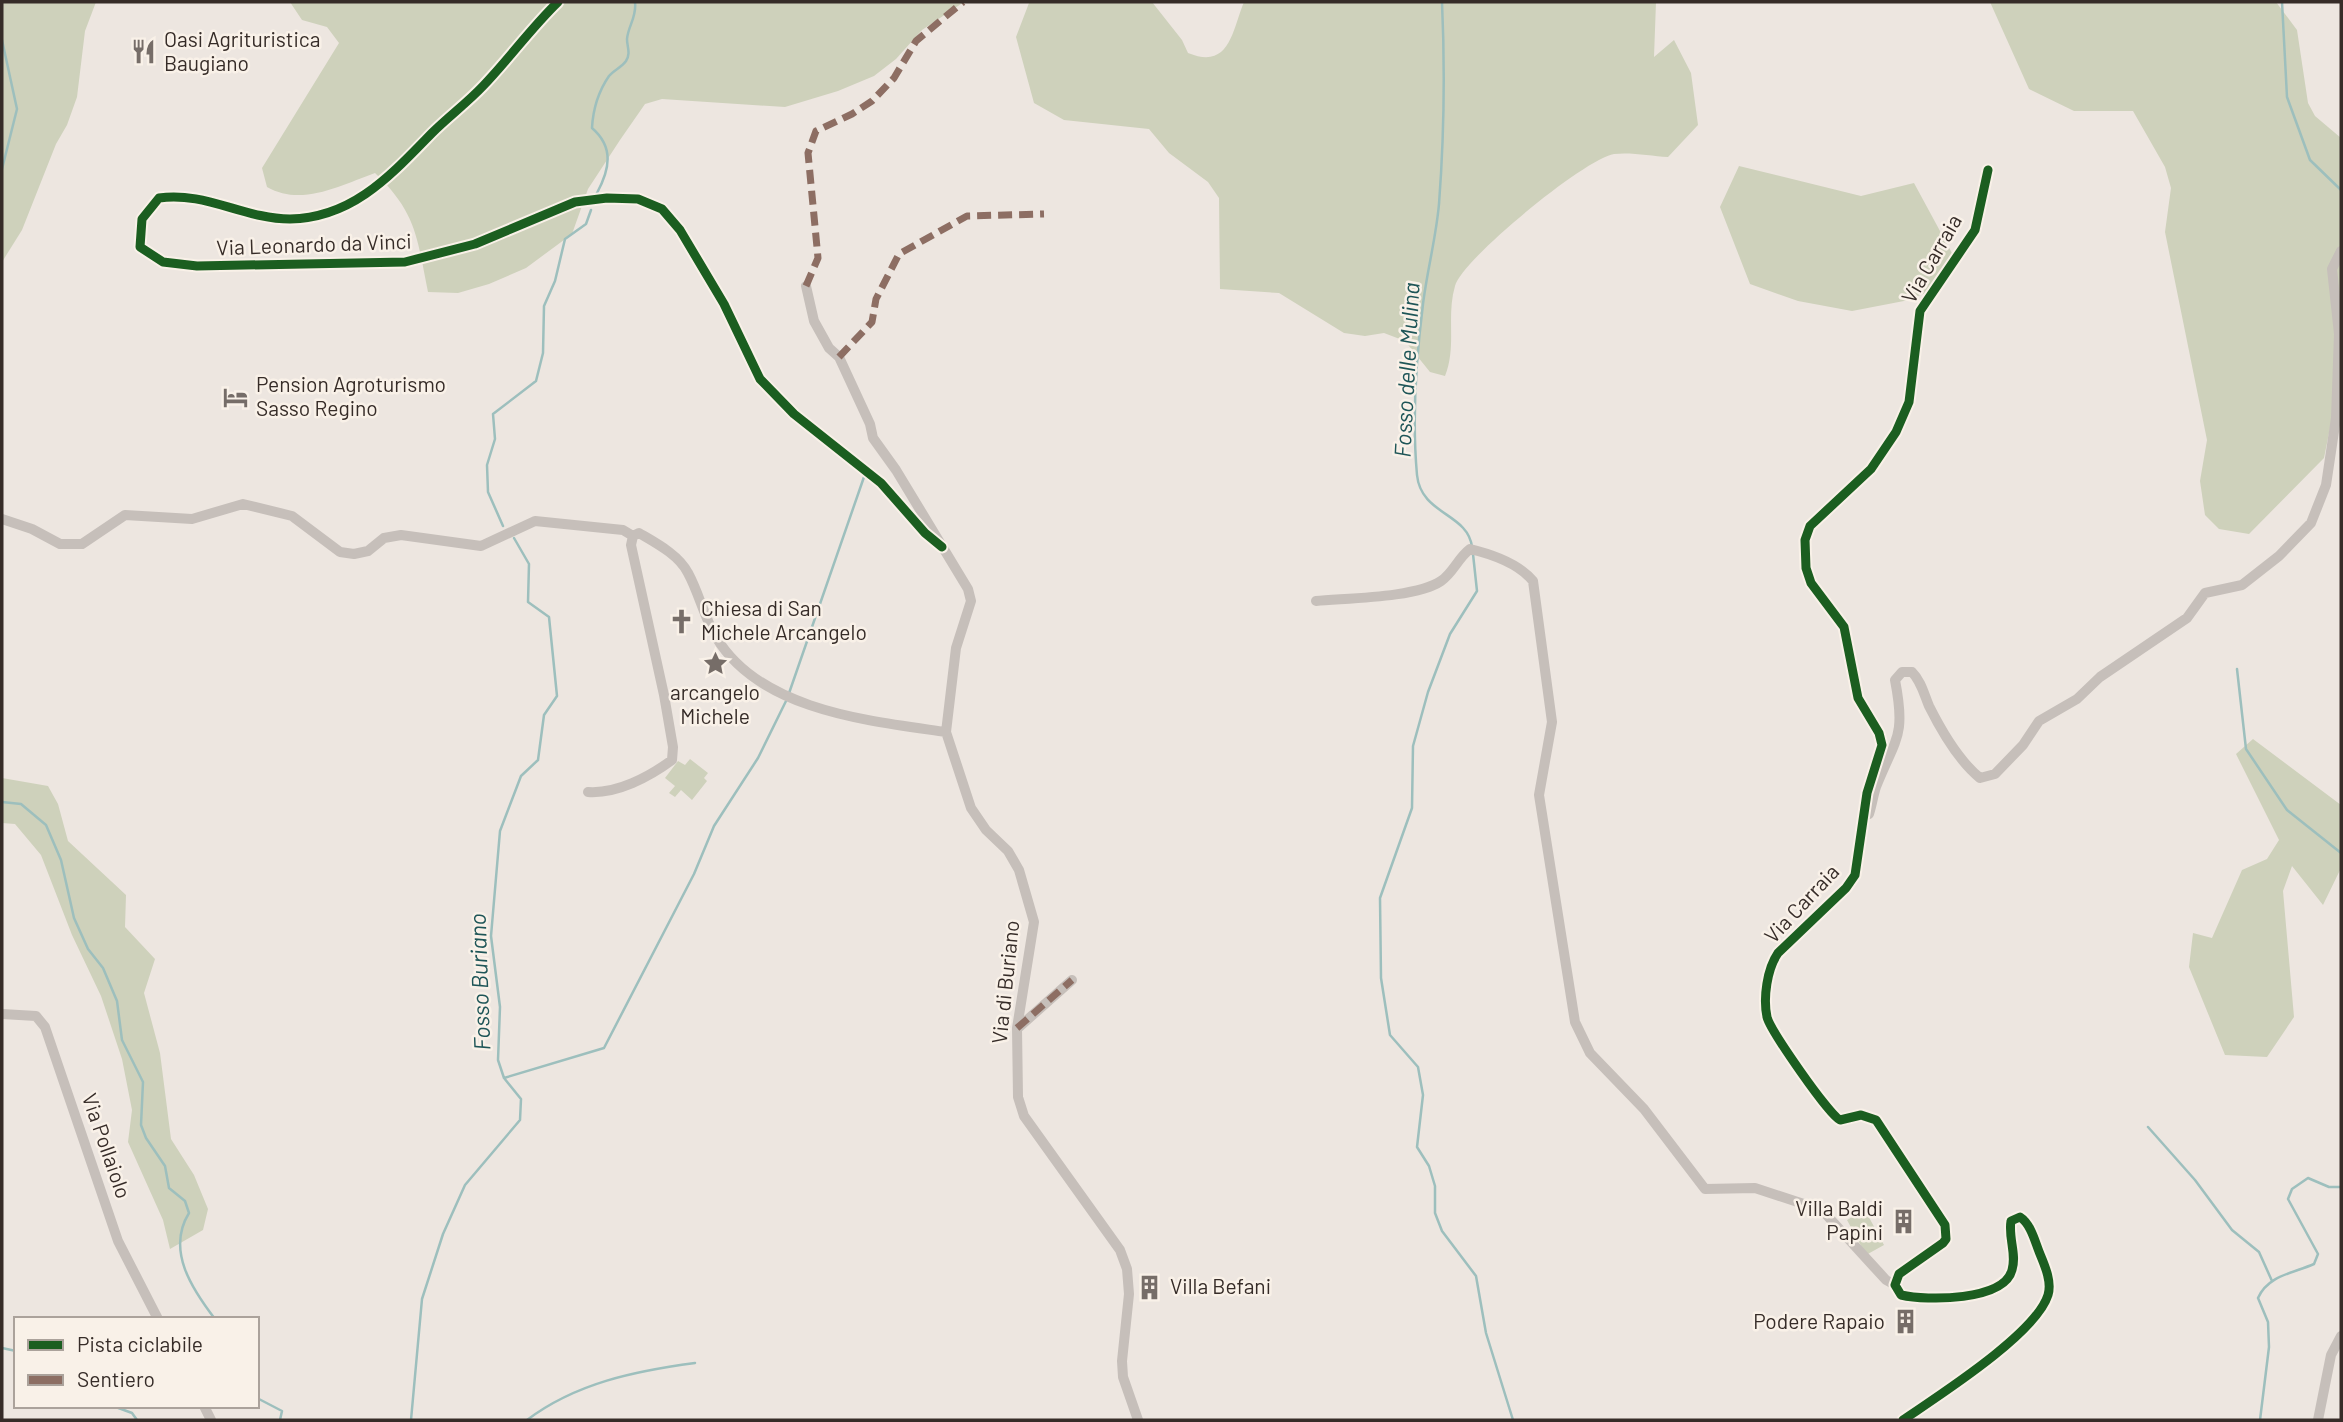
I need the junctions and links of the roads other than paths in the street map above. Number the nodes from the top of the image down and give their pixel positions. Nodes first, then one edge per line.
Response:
1 (558, 2) edge
2 (1988, 170) dead end
3 (2341, 251) edge
4 (806, 286) dead end
5 (2, 519) edge
6 (633, 536) junction
7 (942, 547) junction
8 (1316, 601) dead end
9 (946, 732) junction
10 (588, 792) dead end
11 (1864, 824) junction
12 (1072, 980) dead end
13 (2, 1014) edge
14 (1017, 1028) junction
15 (1895, 1285) junction
16 (157, 1317) edge
17 (2341, 1336) edge
18 (1138, 1420) edge
19 (1903, 1420) edge
20 (2318, 1420) edge

1 - 7 street, Via Leonardo da Vinci
2 - 11 street, Via Carraia
3 - 11 street
4 - 7 street
5 - 6 street
6 - 9 street
6 - 10 street
7 - 9 street, Via di Buriano
8 - 15 street
9 - 14 street, Via di Buriano
11 - 15 street, Via Carraia
12 - 14 street
13 - 16 street, Via Pollaiolo
14 - 18 street, Via di Buriano
15 - 19 street
17 - 20 street

